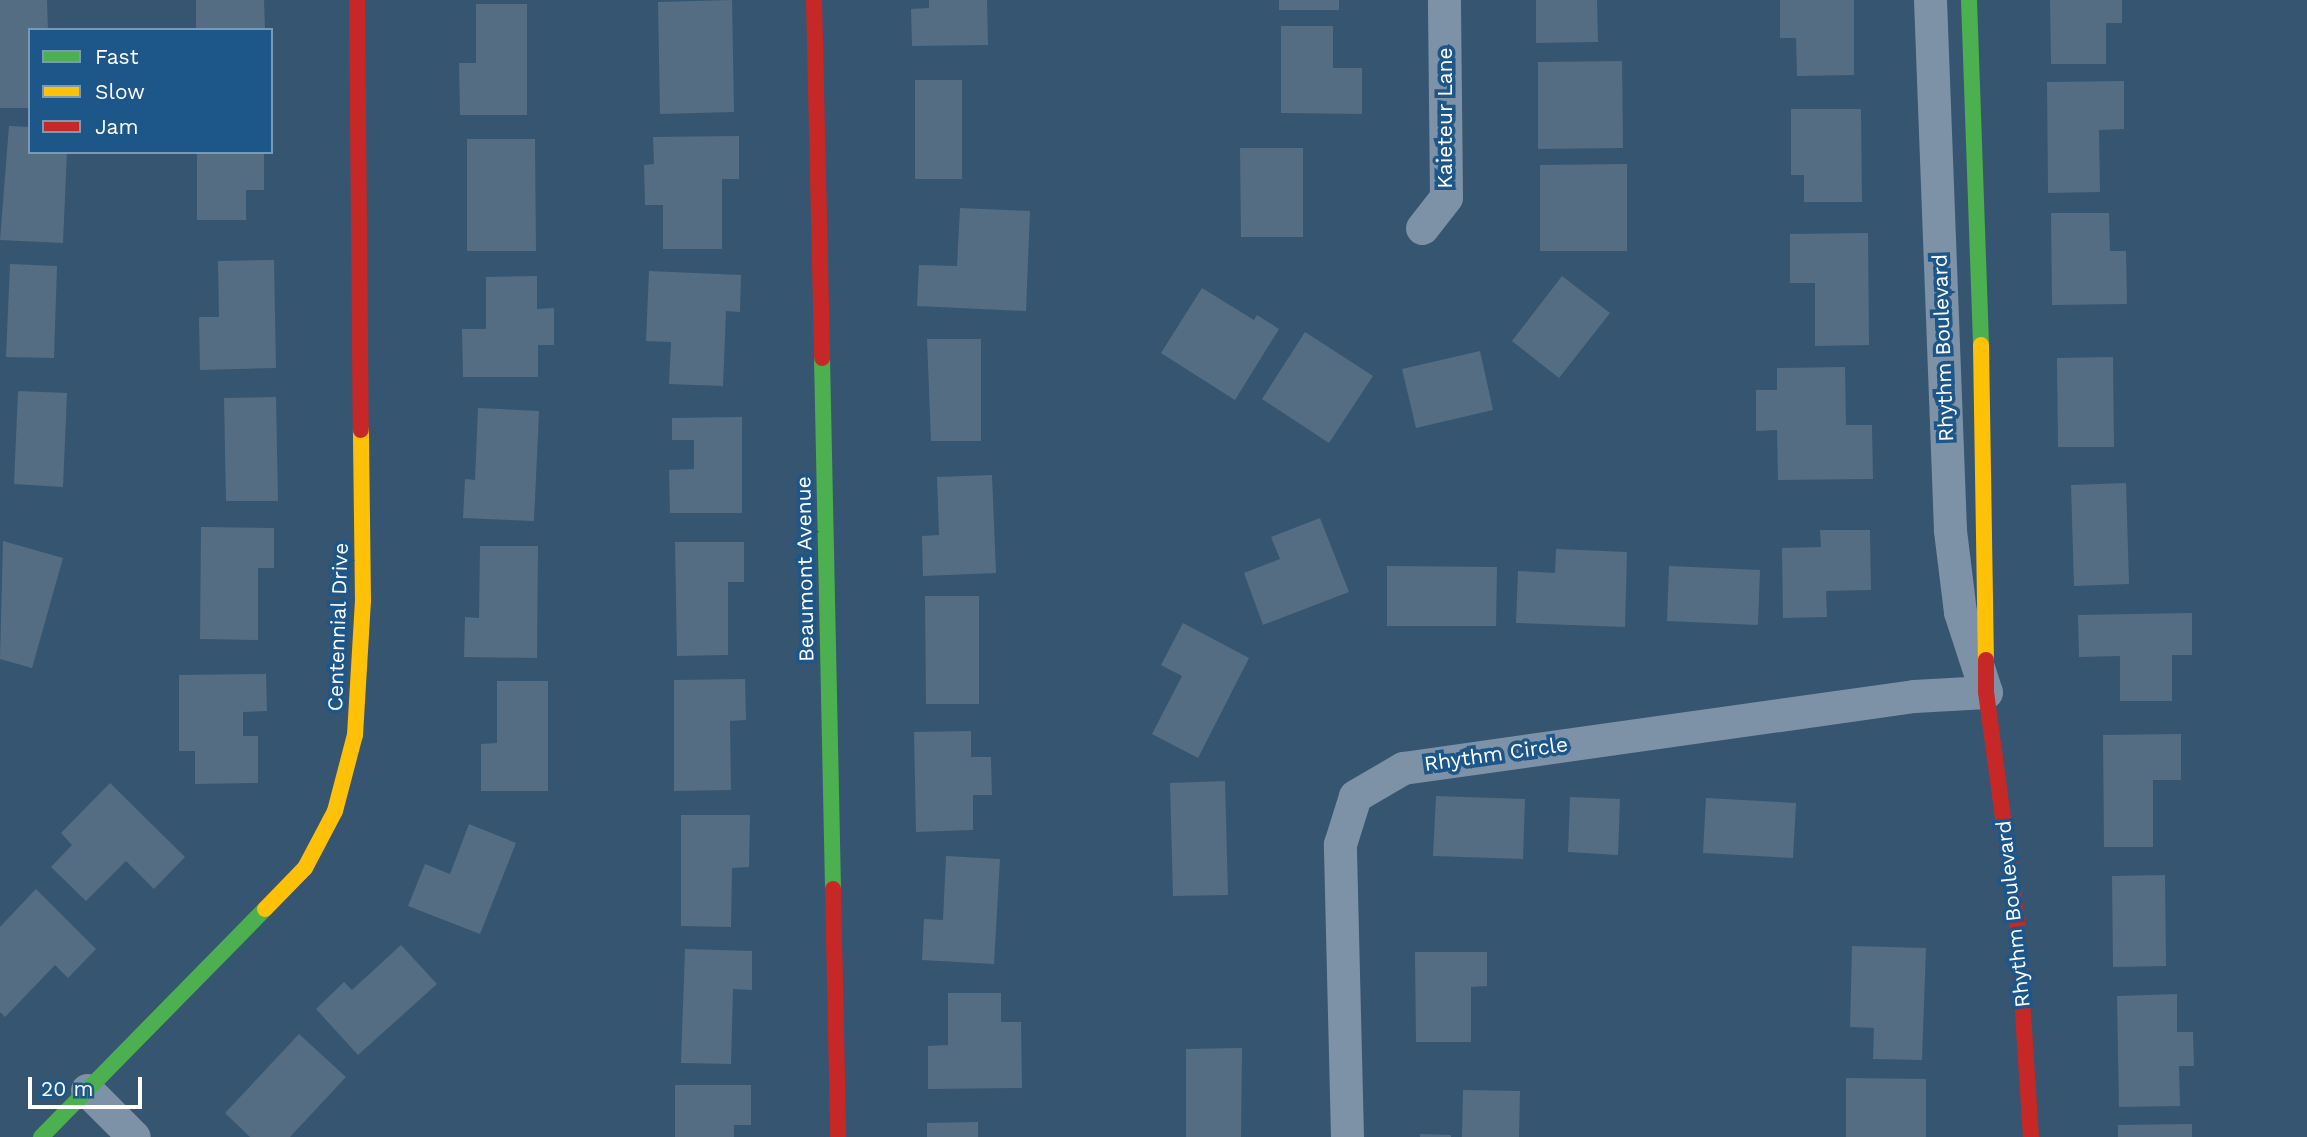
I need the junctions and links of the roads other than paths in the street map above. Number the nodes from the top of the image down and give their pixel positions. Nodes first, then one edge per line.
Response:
1 (357, 0) edge
2 (814, 0) edge
3 (1444, 0) edge
4 (1930, 0) edge
5 (1969, 0) edge
6 (1422, 228) dead end
7 (1986, 692) junction
8 (87, 1090) junction
9 (41, 1137) edge
10 (134, 1137) edge
11 (838, 1137) edge
12 (1347, 1137) edge
13 (2031, 1137) edge

1 - 8 street, Centennial Drive
2 - 11 street, Beaumont Avenue
3 - 6 street, Kaieteur Lane
4 - 7 street, Rhythm Boulevard
5 - 7 street, Rhythm Boulevard
7 - 12 street, Rhythm Circle
7 - 13 street, Rhythm Boulevard
8 - 9 street, Centennial Drive
8 - 10 street

